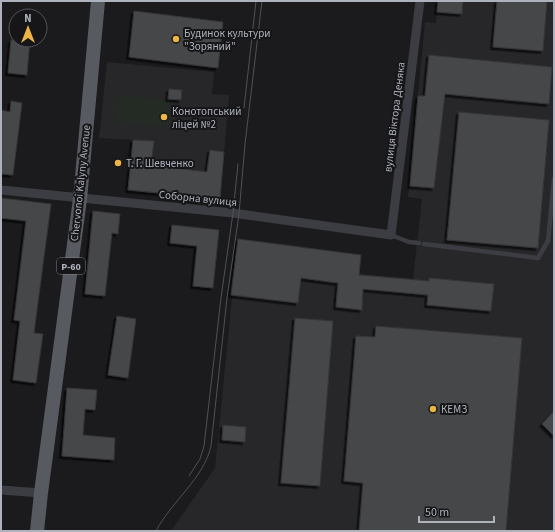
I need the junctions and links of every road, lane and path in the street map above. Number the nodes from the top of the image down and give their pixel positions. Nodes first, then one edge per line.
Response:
1 (98, 1) edge
2 (420, 1) edge
3 (554, 179) edge
4 (1, 190) edge
5 (80, 199) junction
6 (391, 235) junction
7 (1, 490) edge
8 (41, 493) junction
9 (37, 531) edge

1 - 5 main road, Chervonoi Kalyny Avenue / Р-60
2 - 6 street, вулиця Віктора Деняка
3 - 6 lane
4 - 5 street, Соборна вулиця
5 - 6 street, Соборна вулиця
5 - 8 main road, Chervonoi Kalyny Avenue / Р-60
7 - 8 street
8 - 9 main road, Chervonoi Kalyny Avenue / Р-60

